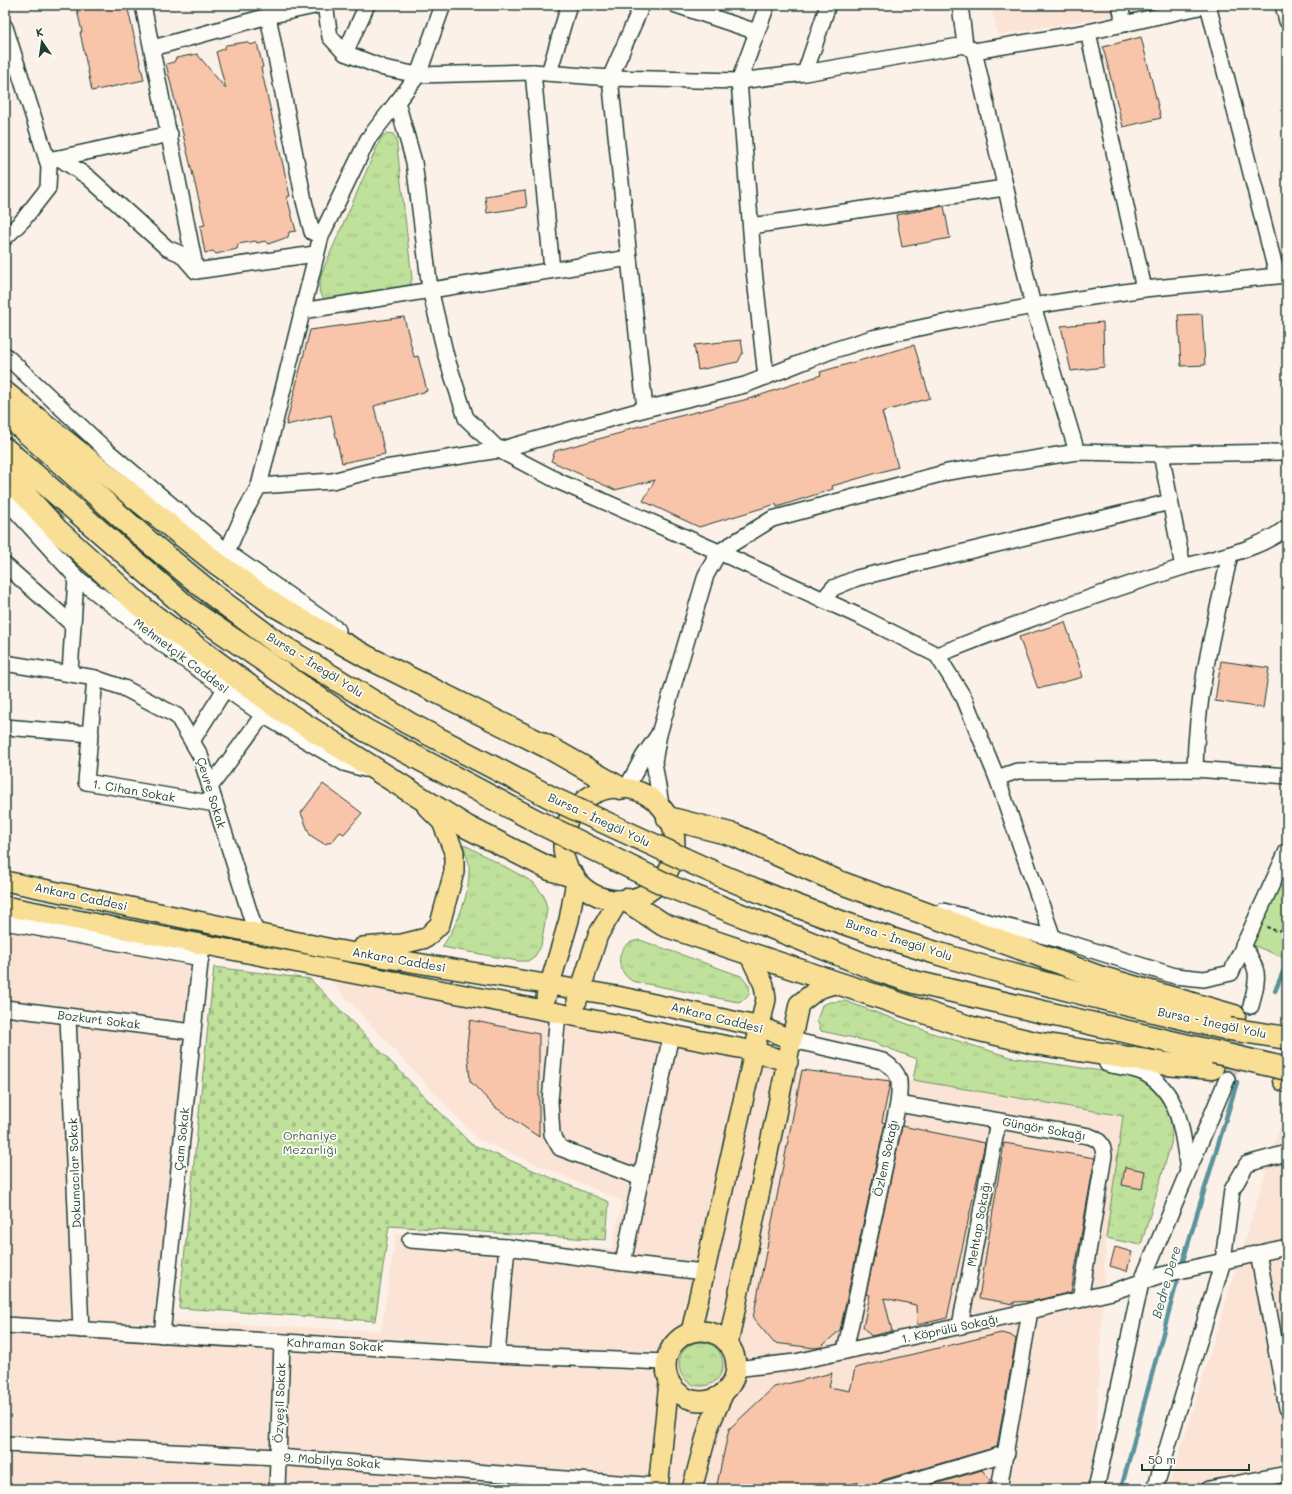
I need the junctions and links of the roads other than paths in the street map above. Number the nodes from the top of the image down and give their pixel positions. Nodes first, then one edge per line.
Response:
1 (143, 5) edge
2 (319, 5) edge
3 (325, 5) edge
4 (367, 5) edge
5 (443, 5) edge
6 (569, 5) edge
7 (642, 5) edge
8 (676, 5) edge
9 (767, 5) edge
10 (828, 5) edge
11 (960, 5) edge
12 (1120, 5) edge
13 (1208, 5) edge
14 (1283, 5) edge
15 (1180, 8) edge
16 (268, 16) junction
17 (1287, 21) edge
18 (1124, 24) junction
19 (5, 28) edge
20 (757, 32) junction
21 (1088, 32) junction
22 (153, 48) junction
23 (969, 48) junction
24 (345, 53) junction
25 (533, 72) junction
26 (549, 73) junction
27 (805, 73) junction
28 (418, 75) junction
29 (610, 78) junction
30 (739, 81) junction
31 (397, 102) junction
32 (170, 134) junction
33 (53, 159) junction
34 (1004, 188) junction
35 (751, 226) junction
36 (321, 236) junction
37 (5, 238) edge
38 (315, 254) junction
39 (629, 258) junction
40 (552, 270) junction
41 (196, 271) junction
42 (1282, 275) edge
43 (430, 289) junction
44 (1144, 289) junction
45 (1033, 306) junction
46 (302, 311) junction
47 (5, 355) edge
48 (766, 377) junction
49 (5, 394) edge
50 (644, 409) junction
51 (5, 413) edge
52 (5, 449) edge
53 (498, 450) junction
54 (1077, 452) junction
55 (1287, 452) edge
56 (1161, 454) junction
57 (5, 473) edge
58 (259, 486) junction
59 (5, 500) edge
60 (1170, 502) junction
61 (1287, 527) edge
62 (227, 552) junction
63 (719, 552) junction
64 (1230, 555) junction
65 (5, 566) edge
66 (1183, 567) junction
67 (76, 577) junction
68 (823, 600) junction
69 (74, 625) junction
70 (937, 654) junction
71 (5, 663) edge
72 (396, 671) junction
73 (70, 673) junction
74 (95, 678) junction
75 (225, 689) junction
76 (263, 715) junction
77 (5, 727) edge
78 (91, 734) junction
79 (659, 734) junction
80 (192, 741) junction
81 (1195, 769) junction
82 (383, 775) junction
83 (1287, 776) edge
84 (997, 778) junction
85 (210, 786) junction
86 (623, 789) junction
87 (414, 795) junction
88 (215, 804) junction
89 (665, 814) junction
90 (1287, 851) edge
91 (574, 878) junction
92 (5, 881) edge
93 (863, 891) junction
94 (622, 900) junction
95 (5, 906) edge
96 (5, 922) edge
97 (256, 933) junction
98 (1053, 938) junction
99 (1243, 945) junction
100 (332, 949) junction
101 (202, 951) junction
102 (749, 954) junction
103 (837, 983) junction
104 (549, 985) junction
105 (579, 990) junction
106 (5, 1008) edge
107 (558, 1013) junction
108 (68, 1017) junction
109 (1238, 1017) junction
110 (1287, 1025) edge
111 (761, 1028) junction
112 (193, 1032) junction
113 (671, 1035) junction
114 (1287, 1038) edge
115 (792, 1040) junction
116 (1048, 1045) junction
117 (754, 1051) junction
118 (788, 1062) junction
119 (1218, 1066) junction
120 (1286, 1077) edge
121 (898, 1104) junction
122 (998, 1121) junction
123 (1287, 1153) edge
124 (1188, 1172) junction
125 (641, 1178) junction
126 (410, 1240) dead end
127 (507, 1246) junction
128 (1287, 1247) edge
129 (1258, 1253) junction
130 (1216, 1263) junction
131 (623, 1264) junction
132 (704, 1272) junction
133 (1141, 1283) junction
134 (1080, 1300) junction
135 (1030, 1311) junction
136 (5, 1325) edge
137 (960, 1326) junction
138 (81, 1330) junction
139 (691, 1332) junction
140 (162, 1335) junction
141 (282, 1342) junction
142 (728, 1344) junction
143 (844, 1351) junction
144 (497, 1355) junction
145 (666, 1362) junction
146 (735, 1369) junction
147 (669, 1382) junction
148 (724, 1392) junction
149 (1287, 1408) edge
150 (5, 1444) edge
151 (1007, 1453) junction
152 (278, 1457) junction
153 (1287, 1474) edge
154 (658, 1487) edge
155 (277, 1489) edge
156 (692, 1489) edge
157 (886, 1489) edge
158 (999, 1489) edge
159 (1096, 1489) edge
160 (1155, 1489) edge
161 (1209, 1489) edge

1 - 22 street
2 - 16 street
3 - 24 street
4 - 24 street
5 - 28 street
6 - 26 street
7 - 29 street
8 - 20 street
9 - 20 street
10 - 27 street
11 - 23 street
12 - 18 street
13 - 15 street
13 - 42 street
14 - 17 street
15 - 18 street
16 - 22 street
16 - 36 street
18 - 21 street
19 - 33 street
20 - 30 street
21 - 23 street
21 - 44 street
22 - 32 street
23 - 27 street
23 - 34 street
24 - 28 street
25 - 26 street
25 - 28 street
25 - 40 street
26 - 29 street
27 - 30 street
28 - 31 street
29 - 30 street
29 - 39 street
30 - 35 street
31 - 36 street
31 - 43 street
32 - 33 street
32 - 41 street
33 - 37 street
33 - 41 street
34 - 35 street
34 - 45 street
35 - 48 street
36 - 38 street
38 - 41 street
38 - 46 street
39 - 40 street
39 - 50 street
40 - 43 street
42 - 44 street
43 - 46 street
43 - 53 street
44 - 45 street
45 - 48 street
45 - 54 street
46 - 58 street
47 - 62 street
48 - 50 street
49 - 72 highway
50 - 53 street
51 - 109 highway, Bursa - İnegöl Yolu, bridge
52 - 119 highway, Bursa - İnegöl Yolu, bridge
53 - 58 street
53 - 63 street
54 - 56 street
54 - 63 street
55 - 56 street
56 - 60 street
57 - 82 highway
58 - 62 street
59 - 67 street, Mehmetçik Caddesi
60 - 66 street
60 - 68 street
61 - 64 street
62 - 72 street
63 - 68 street
63 - 79 street
64 - 66 street
64 - 81 street
65 - 69 street
66 - 70 street
67 - 69 street
67 - 75 street, Mehmetçik Caddesi
68 - 70 street
69 - 73 street
70 - 84 street
71 - 73 street, Çevre Sokak
72 - 86 highway
73 - 74 street, Çevre Sokak
74 - 78 street, 1. Cihan Sokak
74 - 80 street, Çevre Sokak
75 - 76 street, Mehmetçik Caddesi
75 - 80 street
76 - 82 street, Mehmetçik Caddesi
76 - 85 street
77 - 78 street
78 - 88 street, 1. Cihan Sokak
79 - 86 street
79 - 89 street
80 - 85 street, Çevre Sokak
81 - 83 street
81 - 84 street
82 - 87 highway
84 - 98 street
85 - 88 street, Çevre Sokak
86 - 89 main road
86 - 91 main road
87 - 91 highway
87 - 100 main road
88 - 97 street, Çevre Sokak
89 - 93 highway
89 - 94 main road
90 - 99 street
91 - 94 main road
91 - 104 main road
92 - 97 main road, Ankara Caddesi
93 - 98 street
93 - 109 highway
94 - 102 highway
94 - 105 main road
95 - 101 main road, Ankara Caddesi
96 - 101 street
97 - 100 main road, Ankara Caddesi
98 - 99 street
99 - 109 street
100 - 104 main road, Ankara Caddesi
101 - 107 main road, Ankara Caddesi
101 - 112 street, Çam Sokak
102 - 103 highway
102 - 111 main road
103 - 115 main road
103 - 116 highway
104 - 105 main road, Ankara Caddesi
104 - 107 main road
105 - 107 main road
105 - 111 main road, Ankara Caddesi
106 - 108 street, Bozkurt Sokak
107 - 113 main road, Ankara Caddesi
107 - 125 street
108 - 112 street, Bozkurt Sokak
108 - 138 street, Dokumacılar Sokak
109 - 110 highway
109 - 114 highway, Bursa - İnegöl Yolu, bridge
111 - 115 main road, Ankara Caddesi
111 - 117 main road
112 - 140 street, Çam Sokak
113 - 117 main road, Ankara Caddesi
113 - 125 street
115 - 118 main road
115 - 121 street, Özlem Sokağı
116 - 119 highway
116 - 124 street
117 - 118 main road, Ankara Caddesi
117 - 132 main road
118 - 142 main road
119 - 120 highway, Bursa - İnegöl Yolu, bridge
119 - 124 street
121 - 122 street, Güngör Sokağı
121 - 143 street, Özlem Sokağı
122 - 134 street, Güngör Sokağı
122 - 137 street, Mehtap Sokağı
123 - 130 street
124 - 133 street
125 - 131 street
126 - 127 street
127 - 131 street
127 - 144 street
128 - 129 street, 1. Köprülü Sokağı
129 - 130 street, 1. Köprülü Sokağı
129 - 149 street
130 - 133 street, 1. Köprülü Sokağı
130 - 160 street
131 - 132 street
132 - 139 main road
133 - 134 street, 1. Köprülü Sokağı
133 - 159 street
134 - 135 street, 1. Köprülü Sokağı
135 - 137 street, 1. Köprülü Sokağı
135 - 151 street
136 - 138 street, Kahraman Sokak
137 - 143 street, 1. Köprülü Sokağı
138 - 140 street, Kahraman Sokak
139 - 142 main road
139 - 145 main road
140 - 141 street, Kahraman Sokak
141 - 144 street, Kahraman Sokak
141 - 152 street, Özyeşil Sokak
142 - 146 main road
143 - 146 street, 1. Köprülü Sokağı
144 - 145 street, Kahraman Sokak
145 - 147 main road
146 - 148 main road
147 - 148 main road
147 - 154 main road
148 - 156 main road
150 - 152 street, 9. Mobilya Sokak
151 - 157 street
151 - 158 street
152 - 154 street, 9. Mobilya Sokak
152 - 155 street, Özyeşil Sokak
153 - 161 street

